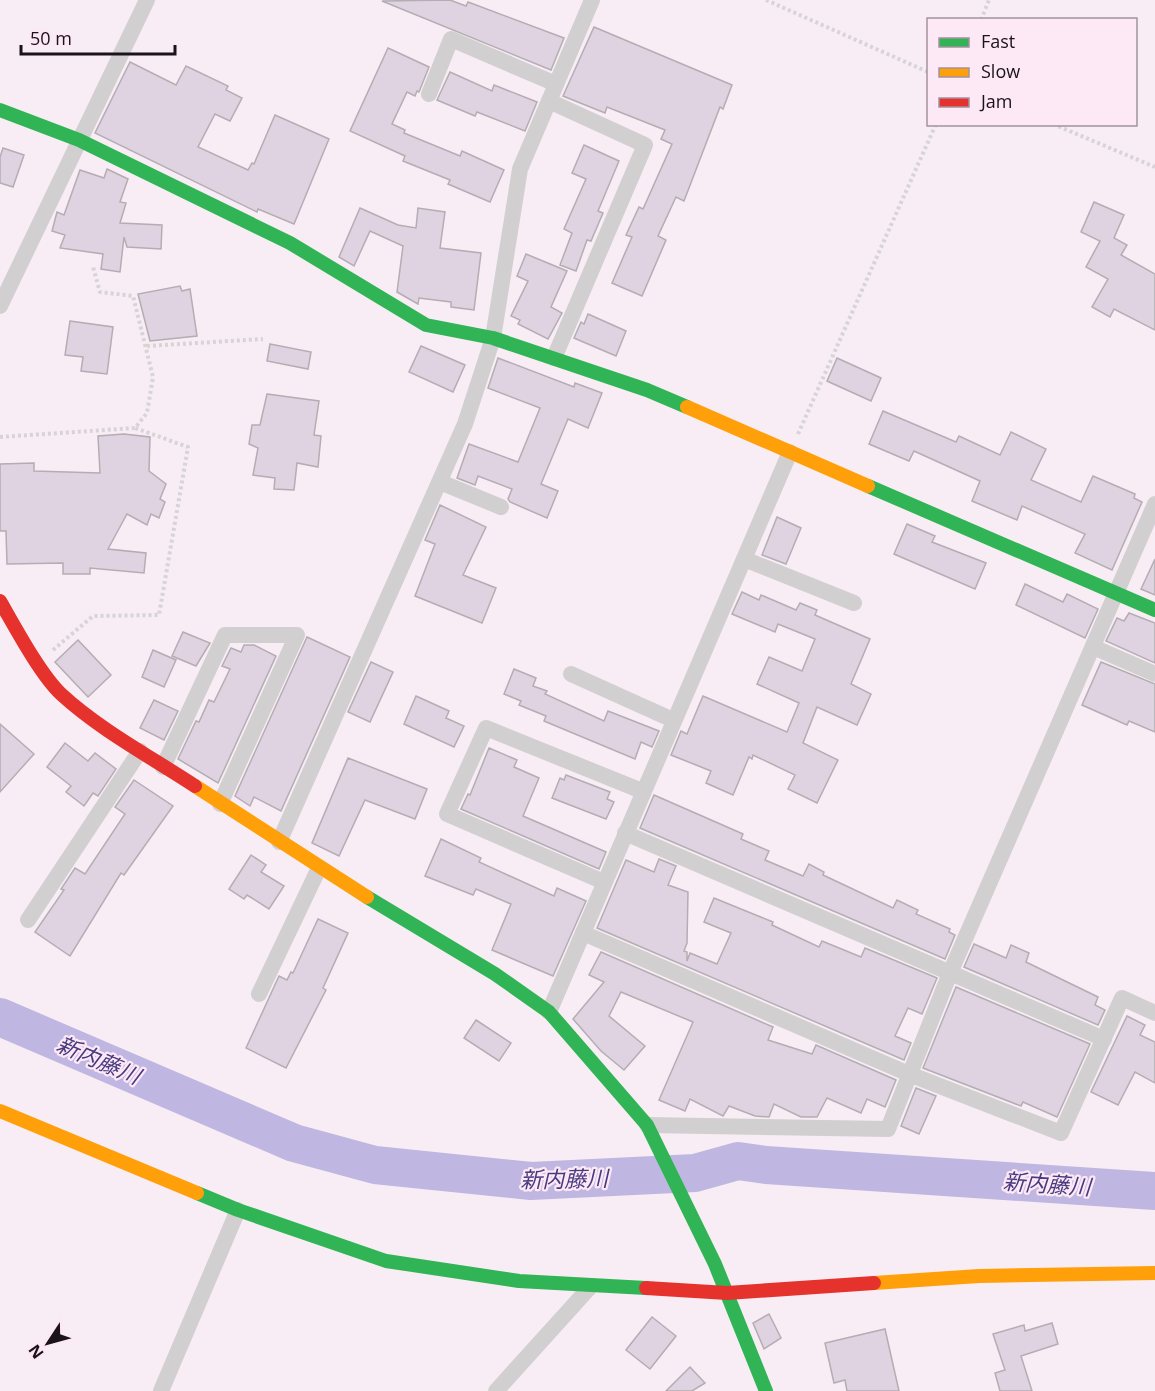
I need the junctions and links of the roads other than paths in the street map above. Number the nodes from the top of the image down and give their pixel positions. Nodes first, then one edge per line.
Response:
1 (147, 0) edge
2 (592, 0) edge
3 (556, 84) junction
4 (429, 94) dead end
5 (549, 101) junction
6 (0, 110) edge
7 (79, 140) junction
8 (0, 306) edge
9 (493, 338) junction
10 (554, 358) junction
11 (790, 452) junction
12 (440, 482) junction
13 (1155, 504) edge
14 (501, 507) dead end
15 (744, 559) junction
16 (1116, 594) junction
17 (0, 601) edge
18 (854, 603) dead end
19 (1155, 610) edge
20 (1093, 647) junction
21 (571, 674) dead end
22 (1155, 674) edge
23 (673, 720) junction
24 (140, 751) junction
25 (163, 767) junction
26 (642, 791) junction
27 (220, 804) junction
28 (625, 833) junction
29 (279, 842) junction
30 (319, 868) junction
31 (604, 882) junction
32 (28, 920) dead end
33 (583, 933) junction
34 (950, 973) junction
35 (259, 994) dead end
36 (549, 1012) junction
37 (1155, 1013) edge
38 (1104, 1039) junction
39 (909, 1074) junction
40 (0, 1111) edge
41 (647, 1125) junction
42 (238, 1210) junction
43 (1155, 1273) edge
44 (591, 1286) junction
45 (727, 1293) junction
46 (161, 1391) edge
47 (496, 1391) edge
48 (766, 1391) edge

1 - 7 street
2 - 3 street
3 - 4 street
3 - 5 street
5 - 9 street
5 - 10 street
6 - 7 street
7 - 8 street
7 - 9 street
9 - 10 street
9 - 12 street
10 - 11 street
11 - 15 street
11 - 16 street
12 - 14 street
12 - 29 street
13 - 16 street
15 - 18 street
15 - 23 street
16 - 19 street
16 - 20 street
17 - 24 street
20 - 22 street
20 - 34 street
21 - 23 street
23 - 26 street
24 - 25 street
24 - 32 street
25 - 27 street
25 - 27 street
26 - 28 street
26 - 31 street
27 - 29 street
28 - 31 street
28 - 34 street
29 - 30 street
30 - 35 street
30 - 36 street
31 - 33 street
33 - 36 street
33 - 39 street
34 - 38 street
34 - 39 street
36 - 41 street
37 - 38 street
38 - 39 street
39 - 41 street
40 - 42 street
41 - 45 street
42 - 44 street
42 - 46 street
43 - 45 street
44 - 45 street
44 - 47 street
45 - 48 street

